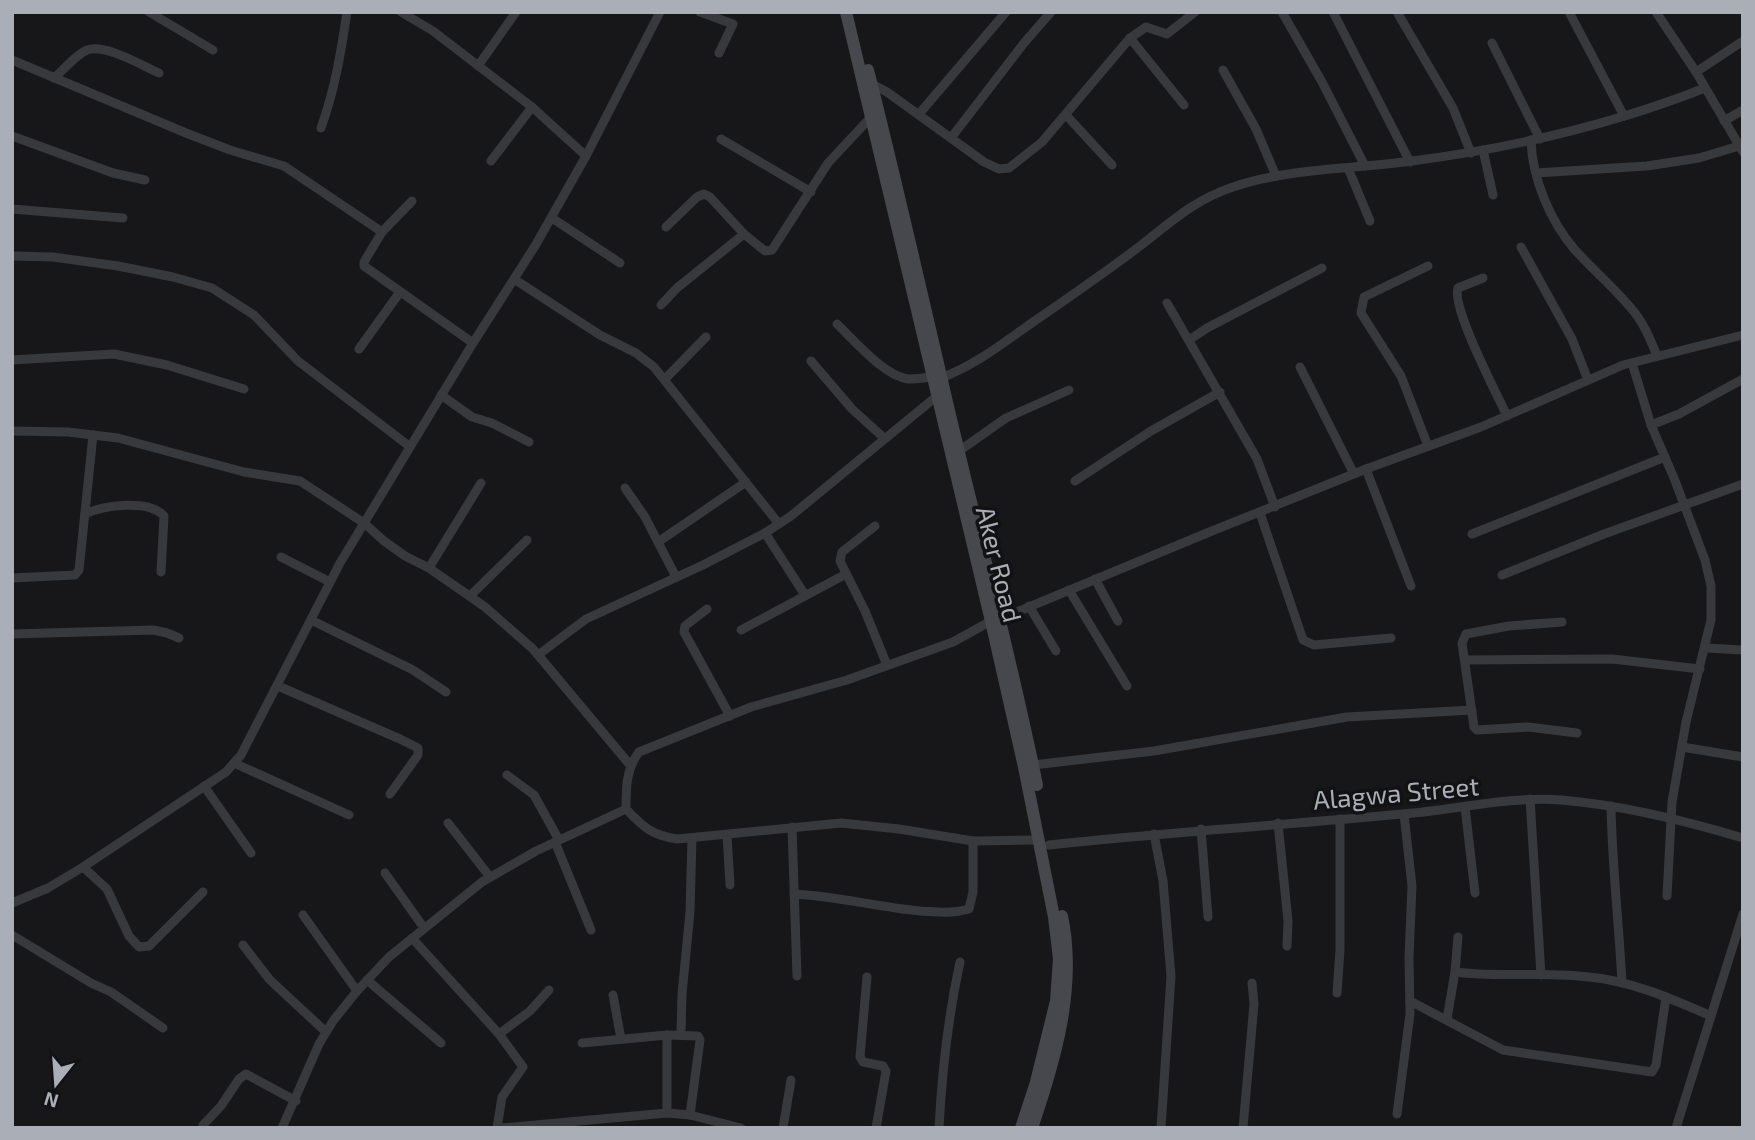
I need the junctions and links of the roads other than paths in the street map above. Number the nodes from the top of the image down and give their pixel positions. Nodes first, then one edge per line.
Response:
1 (149, 12) edge
2 (347, 12) edge
3 (401, 12) edge
4 (516, 12) edge
5 (660, 12) edge
6 (701, 12) edge
7 (846, 12) edge
8 (855, 12) edge
9 (1006, 12) edge
10 (1051, 12) edge
11 (1195, 12) edge
12 (1282, 12) edge
13 (1333, 12) edge
14 (1397, 12) edge
15 (1569, 12) edge
16 (1656, 12) edge
17 (1130, 38) junction
18 (1743, 41) edge
19 (1492, 43) dead end
20 (214, 50) dead end
21 (719, 53) dead end
22 (12, 60) edge
23 (478, 66) junction
24 (1223, 69) dead end
25 (1696, 72) junction
26 (159, 73) dead end
27 (54, 78) junction
28 (872, 84) junction
29 (1705, 88) junction
30 (1184, 105) dead end
31 (532, 107) junction
32 (1743, 110) edge
33 (919, 114) junction
34 (1066, 116) junction
35 (1624, 116) junction
36 (871, 117) junction
37 (1724, 121) junction
38 (321, 128) dead end
39 (12, 136) edge
40 (951, 138) junction
41 (721, 139) dead end
42 (1535, 139) junction
43 (1741, 149) edge
44 (1483, 150) junction
45 (1471, 153) junction
46 (586, 156) junction
47 (492, 161) dead end
48 (1410, 162) junction
49 (1112, 165) dead end
50 (1365, 166) junction
51 (1348, 168) junction
52 (1536, 173) junction
53 (1276, 176) junction
54 (145, 180) dead end
55 (811, 192) junction
56 (1493, 195) dead end
57 (412, 201) dead end
58 (12, 209) edge
59 (122, 218) dead end
60 (551, 218) junction
61 (1370, 221) dead end
62 (666, 227) dead end
63 (382, 232) junction
64 (744, 234) junction
65 (1521, 247) dead end
66 (12, 256) edge
67 (620, 263) dead end
68 (1428, 266) dead end
69 (1322, 268) dead end
70 (1483, 278) dead end
71 (514, 279) junction
72 (400, 292) junction
73 (1167, 303) dead end
74 (661, 305) dead end
75 (837, 324) dead end
76 (926, 327) junction
77 (1743, 335) edge
78 (706, 337) dead end
79 (1189, 340) junction
80 (473, 343) junction
81 (359, 349) dead end
82 (1657, 356) junction
83 (12, 360) edge
84 (811, 361) dead end
85 (1632, 363) junction
86 (1300, 367) dead end
87 (936, 378) junction
88 (665, 379) junction
89 (1743, 379) edge
90 (1588, 380) junction
91 (244, 389) dead end
92 (1069, 390) dead end
93 (1220, 392) junction
94 (440, 395) junction
95 (937, 396) junction
96 (1507, 416) junction
97 (1651, 425) junction
98 (12, 431) edge
99 (93, 435) junction
100 (884, 438) junction
101 (529, 442) dead end
102 (409, 446) junction
103 (1428, 446) junction
104 (959, 451) junction
105 (1665, 457) junction
106 (1366, 470) junction
107 (1354, 474) junction
108 (1075, 481) dead end
109 (746, 482) junction
110 (481, 483) dead end
111 (1743, 484) edge
112 (625, 488) dead end
113 (1684, 505) junction
114 (1275, 507) junction
115 (1261, 513) junction
116 (85, 514) junction
117 (364, 523) junction
118 (779, 524) junction
119 (875, 526) dead end
120 (765, 533) junction
121 (1472, 534) dead end
122 (527, 540) dead end
123 (658, 542) junction
124 (281, 557) dead end
125 (429, 568) junction
126 (161, 572) dead end
127 (846, 574) junction
128 (1502, 575) dead end
129 (12, 578) edge
130 (676, 578) junction
131 (1095, 579) junction
132 (330, 582) junction
133 (1411, 586) dead end
134 (1069, 590) junction
135 (470, 596) junction
136 (805, 596) junction
137 (1030, 606) junction
138 (707, 609) dead end
139 (311, 620) junction
140 (996, 620) junction
141 (1118, 621) dead end
142 (1562, 622) dead end
143 (741, 630) dead end
144 (12, 634) edge
145 (179, 638) dead end
146 (1391, 638) dead end
147 (1705, 648) junction
148 (1056, 650) dead end
149 (1743, 650) edge
150 (538, 655) junction
151 (1465, 660) junction
152 (887, 665) junction
153 (1700, 669) junction
154 (278, 685) junction
155 (1127, 686) dead end
156 (446, 692) dead end
157 (1472, 710) junction
158 (730, 716) junction
159 (1577, 733) dead end
160 (1682, 747) junction
161 (1743, 757) edge
162 (234, 763) junction
163 (630, 765) junction
164 (1033, 765) junction
165 (507, 775) dead end
166 (204, 786) junction
167 (390, 794) dead end
168 (1530, 799) junction
169 (1611, 806) junction
170 (1465, 807) junction
171 (626, 809) junction
172 (1404, 814) junction
173 (349, 815) dead end
174 (1671, 818) junction
175 (1340, 819) junction
176 (448, 823) dead end
177 (1278, 823) junction
178 (792, 827) junction
179 (1201, 829) junction
180 (1153, 834) junction
181 (727, 835) junction
182 (692, 838) junction
183 (1743, 838) edge
184 (557, 841) junction
185 (973, 841) junction
186 (1044, 842) junction
187 (251, 853) dead end
188 (83, 867) junction
189 (385, 873) dead end
190 (490, 877) junction
191 (730, 885) dead end
192 (203, 892) dead end
193 (1475, 892) dead end
194 (794, 894) junction
195 (1667, 896) dead end
196 (12, 903) edge
197 (1743, 914) edge
198 (303, 915) dead end
199 (1208, 917) dead end
200 (424, 928) junction
201 (591, 930) dead end
202 (12, 935) edge
203 (1458, 937) dead end
204 (412, 938) junction
205 (243, 945) dead end
206 (1287, 946) dead end
207 (960, 962) dead end
208 (1455, 972) junction
209 (1541, 975) junction
210 (797, 976) dead end
211 (867, 977) dead end
212 (367, 980) junction
213 (1252, 983) dead end
214 (1622, 983) junction
215 (549, 990) dead end
216 (357, 991) junction
217 (1337, 993) dead end
218 (613, 995) dead end
219 (1667, 997) junction
220 (1410, 1001) junction
221 (1711, 1016) junction
222 (1447, 1019) junction
223 (163, 1028) dead end
224 (326, 1031) junction
225 (499, 1034) junction
226 (681, 1034) junction
227 (667, 1035) junction
228 (621, 1039) junction
229 (441, 1043) dead end
230 (582, 1043) dead end
231 (791, 1080) dead end
232 (296, 1101) junction
233 (667, 1113) junction
234 (1397, 1114) dead end
235 (646, 1115) junction
236 (690, 1115) junction
237 (594, 1124) edge
238 (203, 1125) dead end
239 (282, 1128) edge
240 (497, 1128) edge
241 (503, 1128) edge
242 (646, 1128) edge
243 (741, 1128) edge
244 (783, 1128) edge
245 (876, 1128) edge
246 (939, 1128) edge
247 (1021, 1128) edge
248 (1032, 1128) edge
249 (1161, 1128) edge
250 (1243, 1128) edge
251 (1676, 1128) edge

1 - 20 street
2 - 38 street
3 - 23 street
4 - 23 street
5 - 46 street
6 - 21 street
7 - 36 street, Aker Road
8 - 28 street, Aker Road
9 - 33 street
10 - 40 street
11 - 17 street
12 - 50 street
13 - 48 street
14 - 45 street
15 - 35 street
16 - 25 street
17 - 30 street
17 - 34 street
18 - 25 street
19 - 42 street
22 - 27 street
23 - 31 street
24 - 53 street
25 - 29 street
26 - 27 street
27 - 63 street
28 - 33 street
28 - 76 street, Aker Road
29 - 35 street
29 - 37 street
31 - 46 street
31 - 47 street
32 - 37 street
33 - 40 street
34 - 40 street
34 - 49 street
35 - 42 street
36 - 55 street
36 - 76 street, Aker Road
37 - 43 street
39 - 54 street
41 - 55 street
42 - 44 street
42 - 52 street
43 - 52 street
44 - 45 street
44 - 56 street
45 - 48 street
46 - 60 street
48 - 50 street
50 - 51 street
51 - 53 street
51 - 61 street
52 - 82 street
53 - 87 street
55 - 64 street
57 - 63 street
58 - 59 street
60 - 67 street
60 - 71 street
62 - 64 street
63 - 72 street
64 - 74 street
65 - 90 street
66 - 102 street
68 - 103 street
69 - 79 street
70 - 96 street
71 - 80 street
71 - 88 street
72 - 80 street
72 - 81 street
73 - 79 street
75 - 87 street
76 - 87 street, Aker Road
77 - 82 street
78 - 88 street
79 - 93 street
80 - 94 street
82 - 85 street
83 - 91 street
84 - 100 street
85 - 90 street
85 - 97 street
86 - 107 street
87 - 95 street, Aker Road
87 - 104 street, Aker Road
88 - 109 street
89 - 97 street
90 - 96 street
92 - 104 street
93 - 108 street
93 - 114 street
94 - 101 street
94 - 102 street
95 - 100 street
95 - 140 street, Aker Road
96 - 103 street
97 - 105 street
98 - 99 street
99 - 116 street
99 - 117 street
100 - 118 street
102 - 117 street
103 - 106 street
104 - 140 street, Aker Road
105 - 113 street
105 - 121 street
106 - 107 street
106 - 133 street
107 - 114 street
109 - 118 street
109 - 123 street
110 - 125 street
111 - 113 street
112 - 123 street
113 - 128 street
113 - 147 street
114 - 115 street
115 - 131 street
115 - 146 street
116 - 126 street
116 - 129 street
117 - 125 street
117 - 132 street
118 - 120 street
119 - 127 street
120 - 130 street
120 - 136 street
122 - 135 street
123 - 130 street
124 - 132 street
125 - 135 street
127 - 136 street
127 - 152 street
130 - 150 street
131 - 134 street
131 - 141 street
132 - 139 street
134 - 137 street
134 - 155 street
135 - 150 street
136 - 143 street
137 - 140 street
137 - 148 street
138 - 158 street
139 - 154 street
139 - 156 street
140 - 152 street
140 - 164 street, Aker Road
140 - 186 street, Aker Road
142 - 151 street
144 - 145 street
147 - 149 street
147 - 153 street
150 - 163 street
151 - 153 street
151 - 157 street
152 - 158 street
153 - 160 street
154 - 162 street
154 - 167 street
157 - 159 street
157 - 164 street
158 - 163 street
160 - 161 street
160 - 174 street
162 - 166 street
162 - 173 street
163 - 171 street
164 - 186 street, Aker Road
165 - 184 street
166 - 187 street
166 - 188 street
168 - 169 street, Alagwa Street
168 - 170 street, Alagwa Street
168 - 209 street
169 - 174 street, Alagwa Street
169 - 214 street
170 - 172 street, Alagwa Street
170 - 193 street
171 - 182 street, Alagwa Street
171 - 184 street
172 - 175 street, Alagwa Street
172 - 220 street
174 - 183 street, Alagwa Street
174 - 195 street
175 - 177 street, Alagwa Street
175 - 217 street
176 - 190 street
177 - 179 street, Alagwa Street
177 - 206 street
178 - 181 street, Alagwa Street
178 - 185 street, Alagwa Street
178 - 194 street
179 - 180 street, Alagwa Street
179 - 199 street
180 - 186 street, Alagwa Street
180 - 249 street
181 - 182 street, Alagwa Street
181 - 191 street
182 - 226 street
184 - 190 street
184 - 201 street
185 - 186 street, Alagwa Street
185 - 194 street
186 - 247 street, Aker Road
186 - 248 street, Aker Road
188 - 192 street
188 - 196 street
189 - 200 street
190 - 200 street
194 - 210 street
197 - 221 street
198 - 216 street
200 - 204 street
202 - 223 street
203 - 208 street
204 - 212 street
204 - 225 street
205 - 224 street
207 - 246 street
208 - 209 street
208 - 222 street
209 - 214 street
211 - 245 street
212 - 216 street
212 - 229 street
213 - 250 street
214 - 219 street
215 - 225 street
216 - 224 street
218 - 228 street
219 - 221 street
219 - 222 street
220 - 222 street
220 - 234 street
221 - 251 street
224 - 232 street
225 - 240 street
226 - 227 street
226 - 236 street
227 - 228 street
227 - 233 street
228 - 230 street
231 - 244 street
232 - 238 street
232 - 239 street
233 - 235 street
233 - 236 street
235 - 237 street
235 - 242 street
236 - 243 street
237 - 241 street

